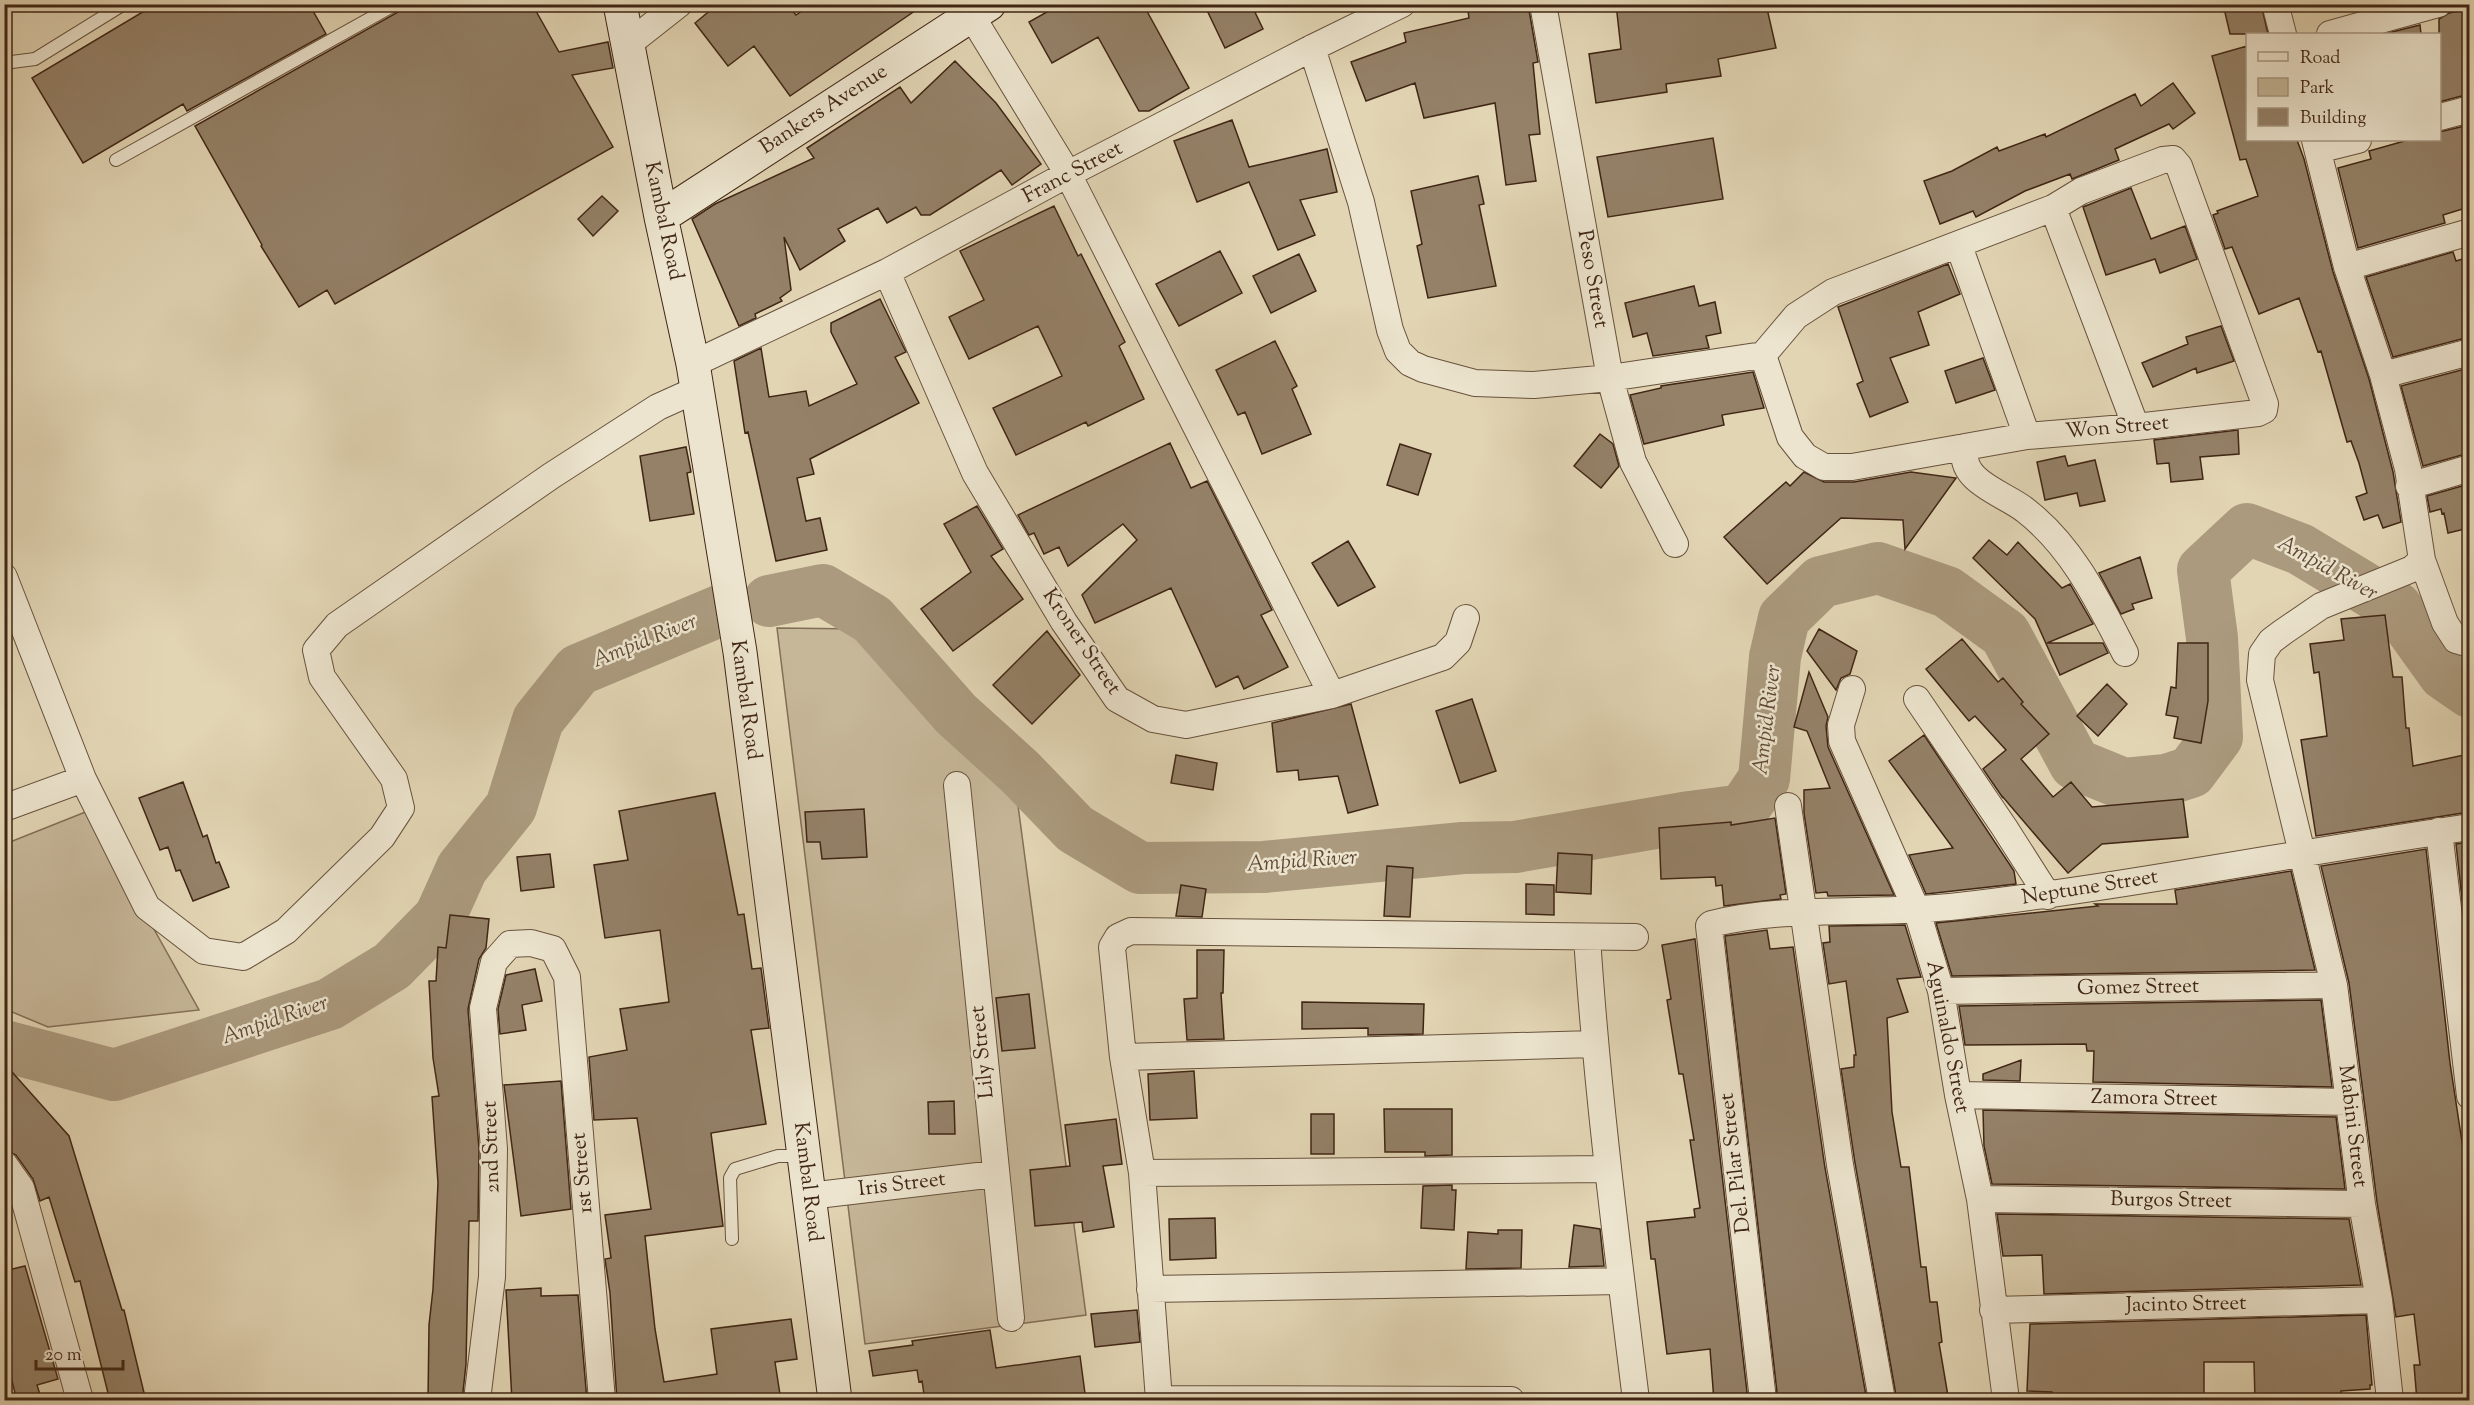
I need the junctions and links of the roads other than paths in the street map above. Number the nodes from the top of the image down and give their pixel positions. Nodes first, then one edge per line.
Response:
1 (124, 4) edge
2 (396, 4) edge
3 (620, 4) edge
4 (679, 4) edge
5 (1402, 4) edge
6 (1543, 4) edge
7 (2438, 4) edge
8 (980, 10) edge
9 (2334, 33) edge
10 (627, 45) junction
11 (1312, 48) junction
12 (4, 63) edge
13 (2469, 109) edge
14 (2441, 116) edge
15 (2350, 141) edge
16 (2316, 145) edge
17 (116, 160) dead end
18 (1068, 174) junction
19 (2053, 208) junction
20 (661, 217) junction
21 (2469, 232) edge
22 (1959, 246) junction
23 (2347, 267) junction
24 (887, 272) junction
25 (2469, 352) edge
26 (1763, 355) junction
27 (2383, 375) junction
28 (696, 377) junction
29 (1610, 378) junction
30 (2136, 427) junction
31 (2027, 436) junction
32 (1965, 447) junction
33 (2469, 468) edge
34 (2409, 486) junction
35 (1674, 544) dead end
36 (2422, 560) junction
37 (4, 577) edge
38 (1466, 618) dead end
39 (2469, 644) edge
40 (2125, 653) dead end
41 (1852, 689) dead end
42 (1332, 696) junction
43 (1917, 699) dead end
44 (83, 780) junction
45 (957, 785) dead end
46 (1788, 806) dead end
47 (4, 808) edge
48 (2469, 827) edge
49 (2439, 831) junction
50 (2302, 854) junction
51 (2048, 896) junction
52 (1803, 911) junction
53 (1917, 911) junction
54 (1709, 926) joint
55 (1587, 937) junction
56 (1635, 937) dead end
57 (553, 949) joint
58 (2334, 985) junction
59 (1941, 991) junction
60 (1594, 1044) junction
61 (1123, 1057) junction
62 (1958, 1095) junction
63 (2469, 1096) edge
64 (2349, 1102) junction
65 (804, 1156) junction
66 (4, 1164) edge
67 (1607, 1169) junction
68 (1142, 1173) junction
69 (995, 1174) junction
70 (809, 1196) junction
71 (1980, 1199) junction
72 (2362, 1204) junction
73 (732, 1239) dead end
74 (1621, 1281) junction
75 (1150, 1289) junction
76 (2379, 1300) junction
77 (1993, 1310) junction
78 (1011, 1318) dead end
79 (1158, 1400) edge
80 (80, 1401) edge
81 (477, 1401) edge
82 (602, 1401) edge
83 (835, 1401) edge
84 (1511, 1401) edge
85 (1636, 1401) edge
86 (1763, 1401) edge
87 (1882, 1401) edge
88 (2006, 1401) edge
89 (2390, 1401) edge

1 - 12 lane
2 - 17 lane
3 - 10 main road, Kambal Road
4 - 10 street
5 - 11 street, Franc Street
6 - 29 street, Peso Street
7 - 9 street
8 - 18 street
8 - 20 main road, Bankers Avenue
10 - 20 main road, Kambal Road
11 - 18 street, Franc Street
11 - 29 street
13 - 14 street
15 - 16 street
16 - 23 street
18 - 24 street, Franc Street
18 - 42 street
19 - 22 street
19 - 30 street
19 - 30 street, Won Street
20 - 28 main road, Kambal Road
21 - 23 street
22 - 26 street
22 - 31 street
23 - 27 street
24 - 28 street, Franc Street
24 - 42 street, Kroner Street
25 - 27 street
26 - 29 street
26 - 32 street, Won Street
27 - 34 street
28 - 44 street, Franc Street
28 - 65 main road, Kambal Road
29 - 35 street, Peso Street
30 - 31 street, Won Street
31 - 32 street, Won Street
32 - 40 street
33 - 34 street
34 - 36 street
36 - 39 street
36 - 50 street, Mabini Street
37 - 44 street
38 - 42 street, Kroner Street
41 - 53 street, Aguinaldo Street
43 - 51 street
44 - 47 street
45 - 69 street, Lily Street
46 - 52 street
48 - 49 street, Neptune Street
49 - 50 street, Neptune Street
49 - 63 street
50 - 51 street, Neptune Street
50 - 58 street, Mabini Street
51 - 53 street, Neptune Street
52 - 53 street, Neptune Street
52 - 54 street, Neptune Street
52 - 87 street
53 - 59 street, Aguinaldo Street
54 - 86 street, Del. Pilar Street
55 - 56 street
55 - 60 street
55 - 61 street
57 - 81 street, 2nd Street
57 - 82 street, 1st Street
58 - 59 street, Gomez Street
58 - 64 street, Mabini Street
59 - 62 street, Aguinaldo Street
60 - 61 street
60 - 67 street
61 - 68 street
62 - 64 street, Zamora Street
62 - 71 street, Aguinaldo Street
64 - 72 street, Mabini Street
65 - 70 main road, Kambal Road
65 - 73 lane
66 - 80 street
67 - 68 street
67 - 74 street
68 - 75 street
69 - 70 street, Iris Street
69 - 78 street, Lily Street
70 - 83 main road, Kambal Road
71 - 72 street, Burgos Street
71 - 77 street, Aguinaldo Street
72 - 76 street, Mabini Street
74 - 75 street
74 - 85 street
75 - 79 street
76 - 77 street, Jacinto Street
76 - 89 street, Mabini Street
77 - 88 street, Aguinaldo Street
79 - 84 street

